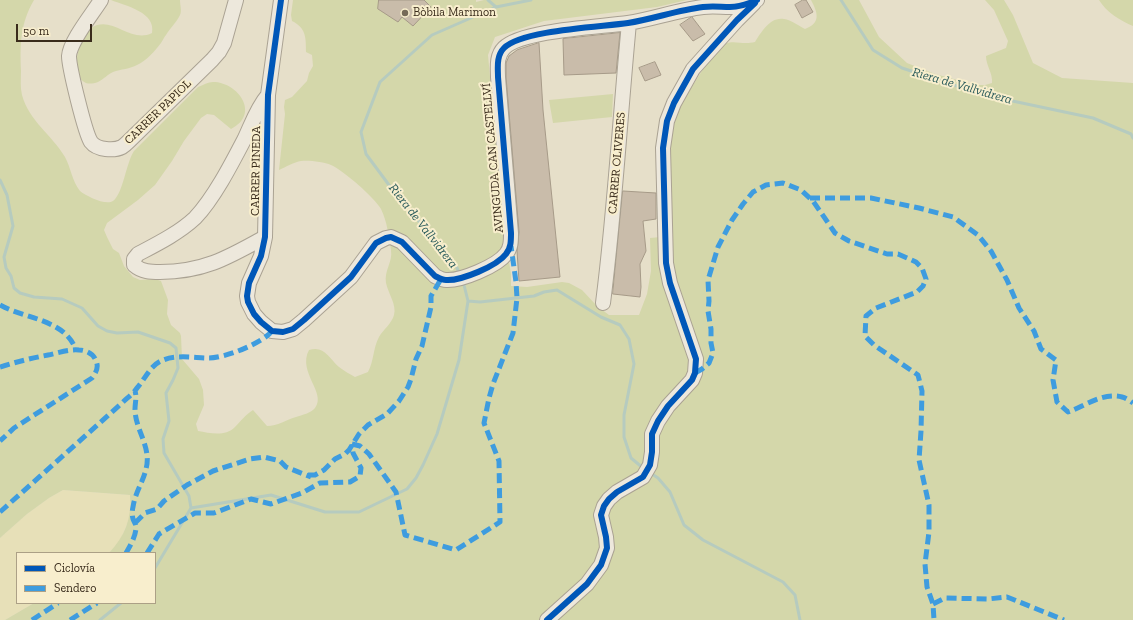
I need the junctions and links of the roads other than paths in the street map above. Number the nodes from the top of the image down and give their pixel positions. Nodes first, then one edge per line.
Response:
1 (102, 0) edge
2 (236, 0) edge
3 (281, 0) edge
4 (758, 0) edge
5 (720, 7) junction
6 (734, 22) junction
7 (629, 23) junction
8 (268, 95) junction
9 (266, 237) junction
10 (603, 303) dead end
11 (272, 330) joint
12 (547, 620) edge

1 - 2 street, CARRER PAPIOL
3 - 8 street, CARRER PINEDA
4 - 5 street, AVINGUDA CAN CASTELLVÍ
4 - 6 street
5 - 6 street
5 - 7 street, AVINGUDA CAN CASTELLVÍ
6 - 12 street
7 - 10 street, CARRER OLIVERES
7 - 11 street, AVINGUDA CAN CASTELLVÍ
8 - 9 street, CARRER PINEDA
8 - 9 street
9 - 11 street, CARRER PINEDA

